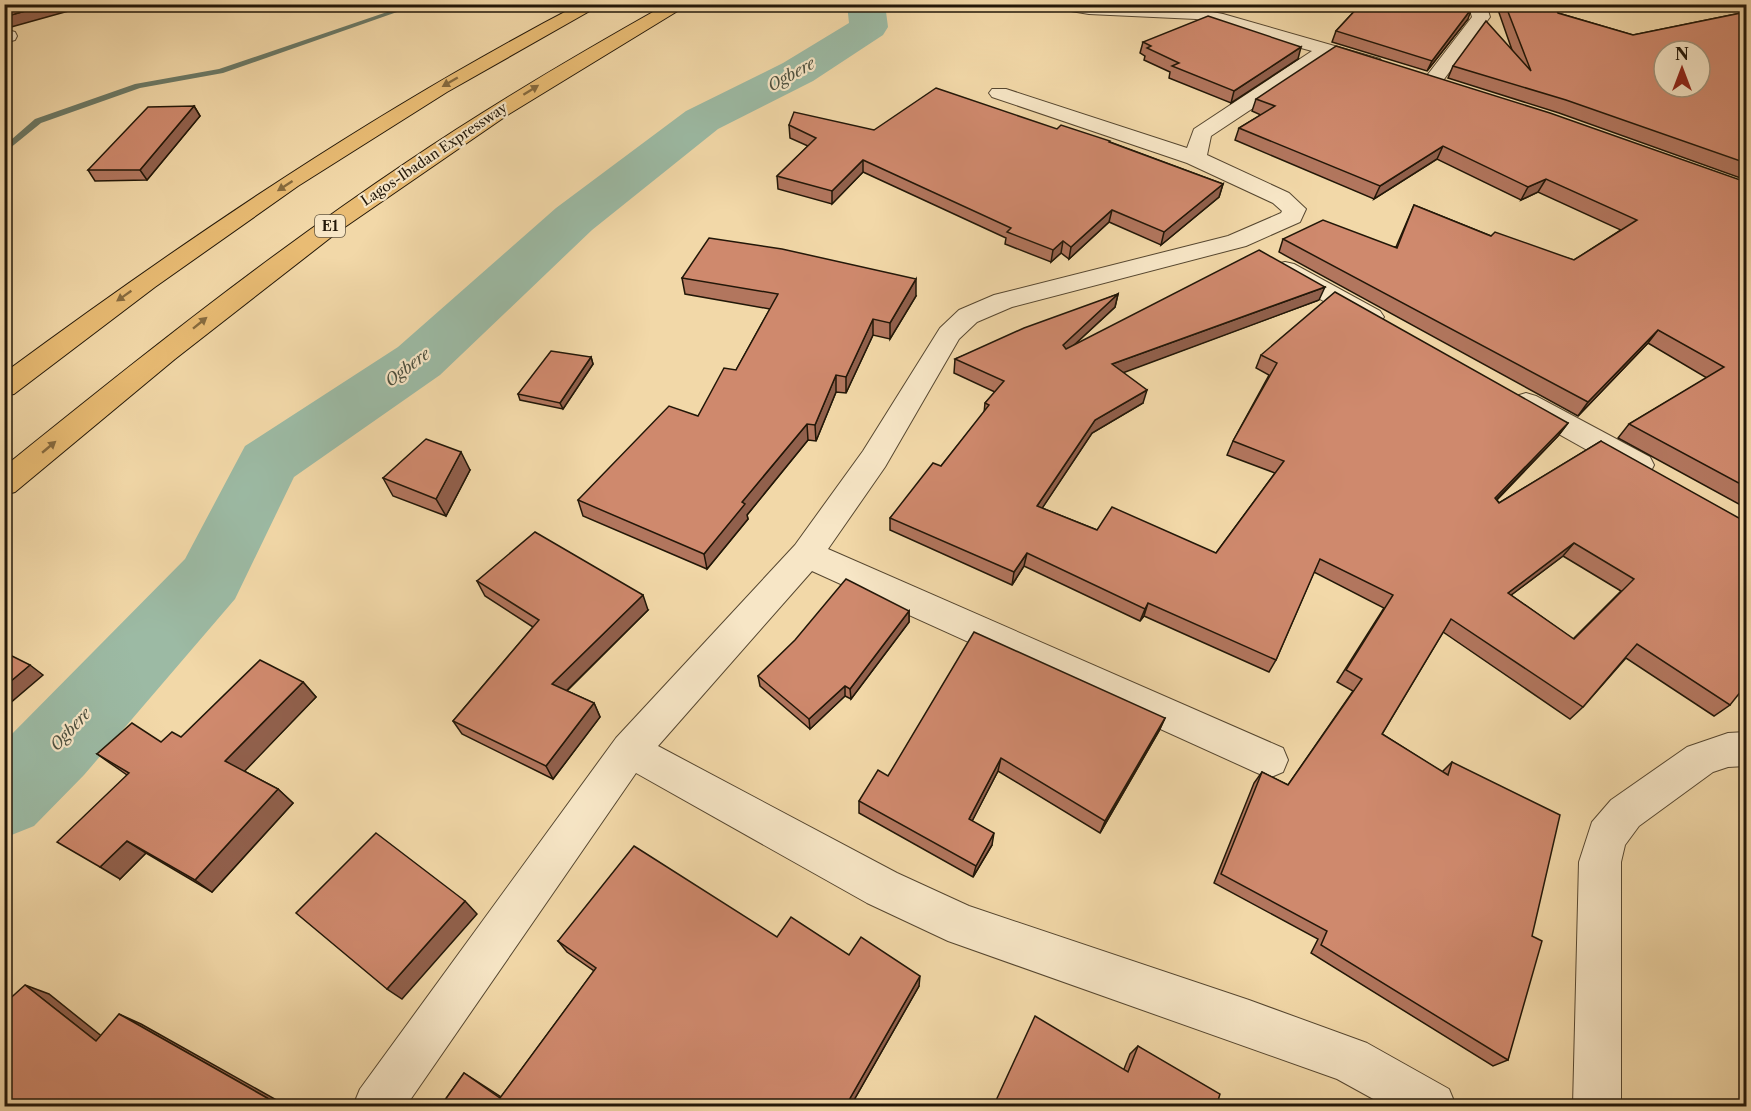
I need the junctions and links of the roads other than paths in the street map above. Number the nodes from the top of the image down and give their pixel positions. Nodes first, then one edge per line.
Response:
1 (594, 4) edge
2 (681, 4) edge
3 (1059, 4) edge
4 (1477, 4) edge
5 (1329, 49) junction
6 (1391, 69) edge
7 (1412, 75) edge
8 (1432, 82) junction
9 (1454, 89) edge
10 (999, 93) dead end
11 (1195, 159) junction
12 (1237, 242) junction
13 (1393, 328) edge
14 (4, 387) edge
15 (1507, 392) edge
16 (1663, 479) edge
17 (4, 484) edge
18 (807, 554) junction
19 (1746, 749) edge
20 (630, 750) junction
21 (1269, 760) dead end
22 (377, 1107) edge
23 (1432, 1107) edge
24 (1597, 1107) edge

1 -> 14 highway
17 -> 2 highway, Lagos-Ibadan Expressway / E1
3 - 5 street
4 - 8 street
5 - 6 street
5 - 11 street
7 - 8 street
8 - 9 street
10 - 11 street
11 - 12 street
12 - 13 street
12 - 18 street
15 - 16 street
18 - 20 street
18 - 21 street
19 - 24 street
20 - 22 street
20 - 23 street

